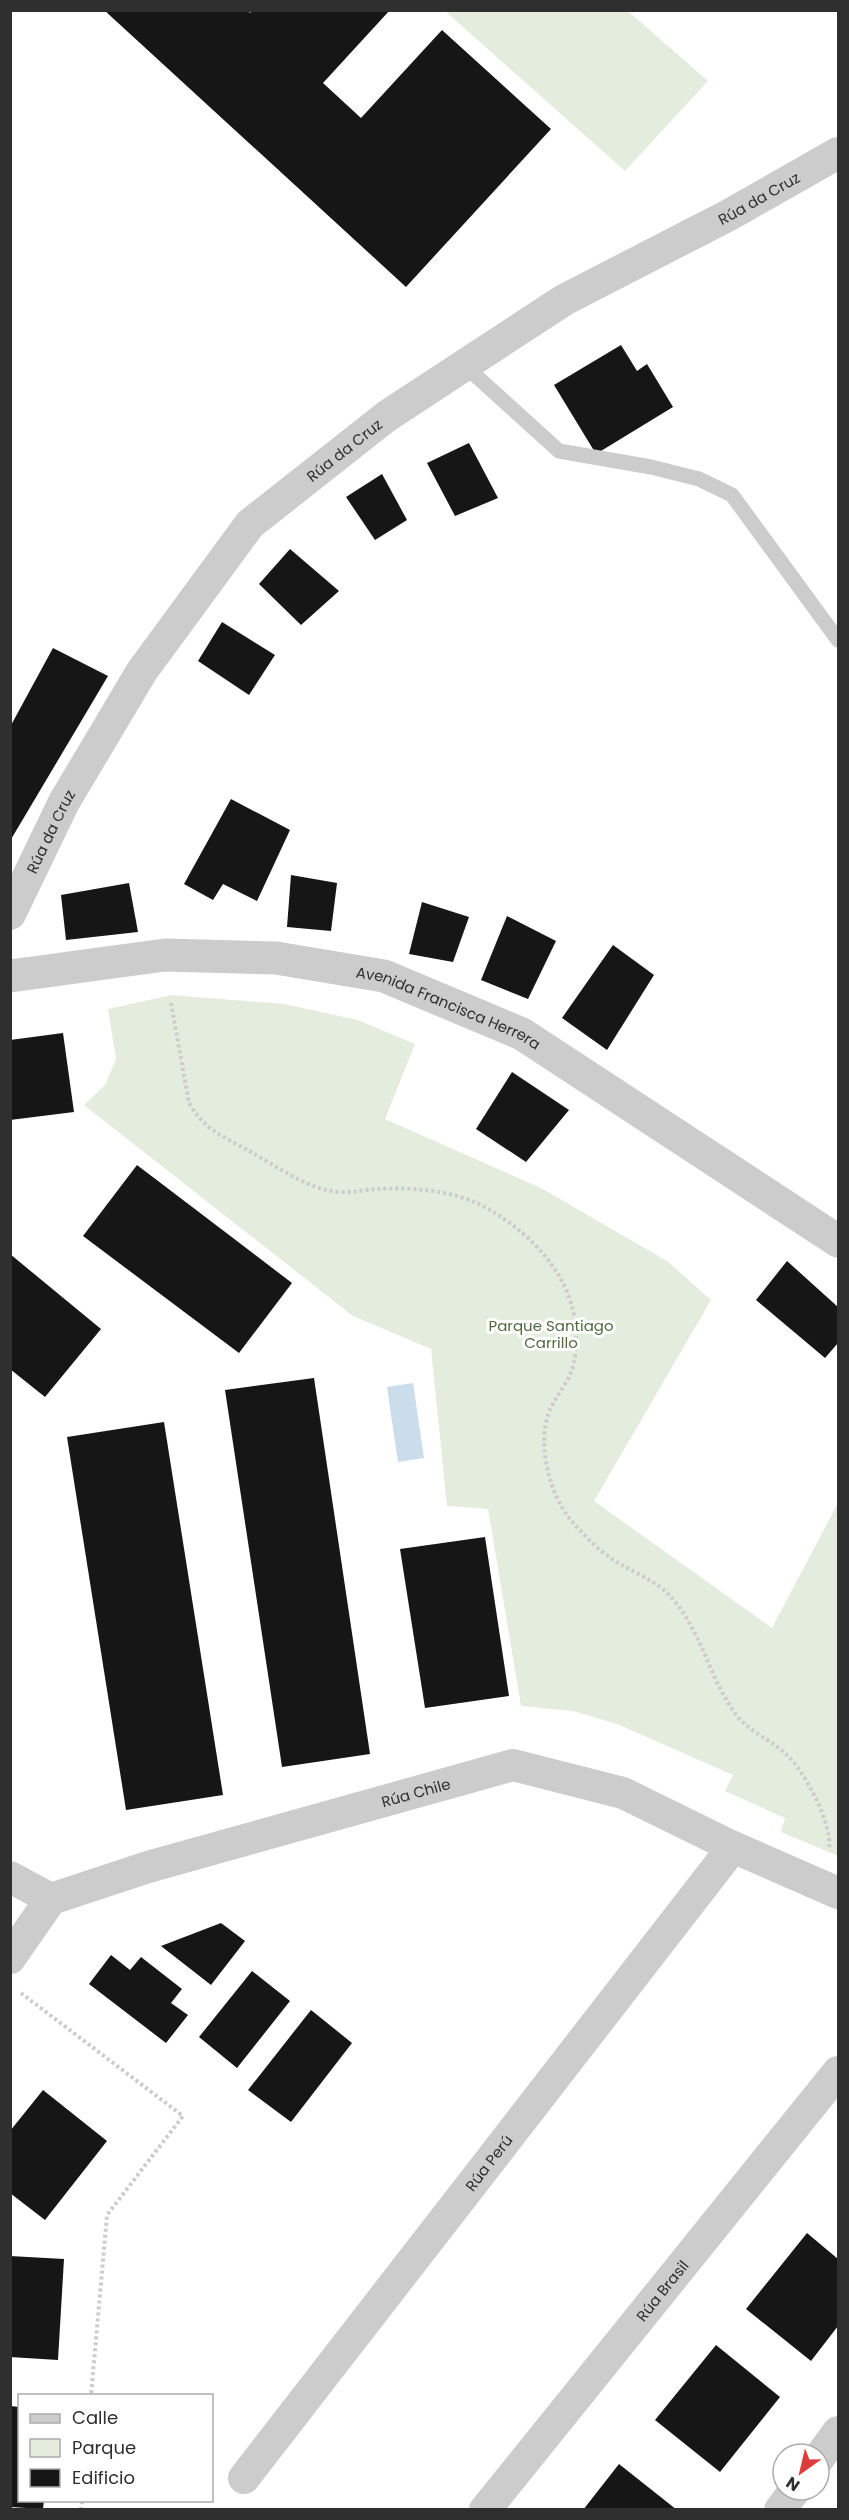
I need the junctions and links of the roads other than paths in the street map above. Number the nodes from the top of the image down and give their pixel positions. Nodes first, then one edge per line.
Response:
1 (838, 153) edge
2 (465, 366) junction
3 (838, 640) edge
4 (10, 914) edge
5 (10, 976) edge
6 (836, 1238) edge
7 (733, 1847) junction
8 (10, 1878) edge
9 (838, 1893) edge
10 (51, 1899) junction
11 (10, 1958) edge
12 (838, 2072) edge
13 (244, 2478) dead end
14 (486, 2510) edge

1 - 2 street, Rúa da Cruz
2 - 3 lane
2 - 4 street, Rúa da Cruz
5 - 6 street, Avenida Francisca Herrera
7 - 9 street, Rúa Chile
7 - 10 street, Rúa Chile
7 - 13 street, Rúa Perú
8 - 10 street
10 - 11 street
12 - 14 street, Rúa Brasil

